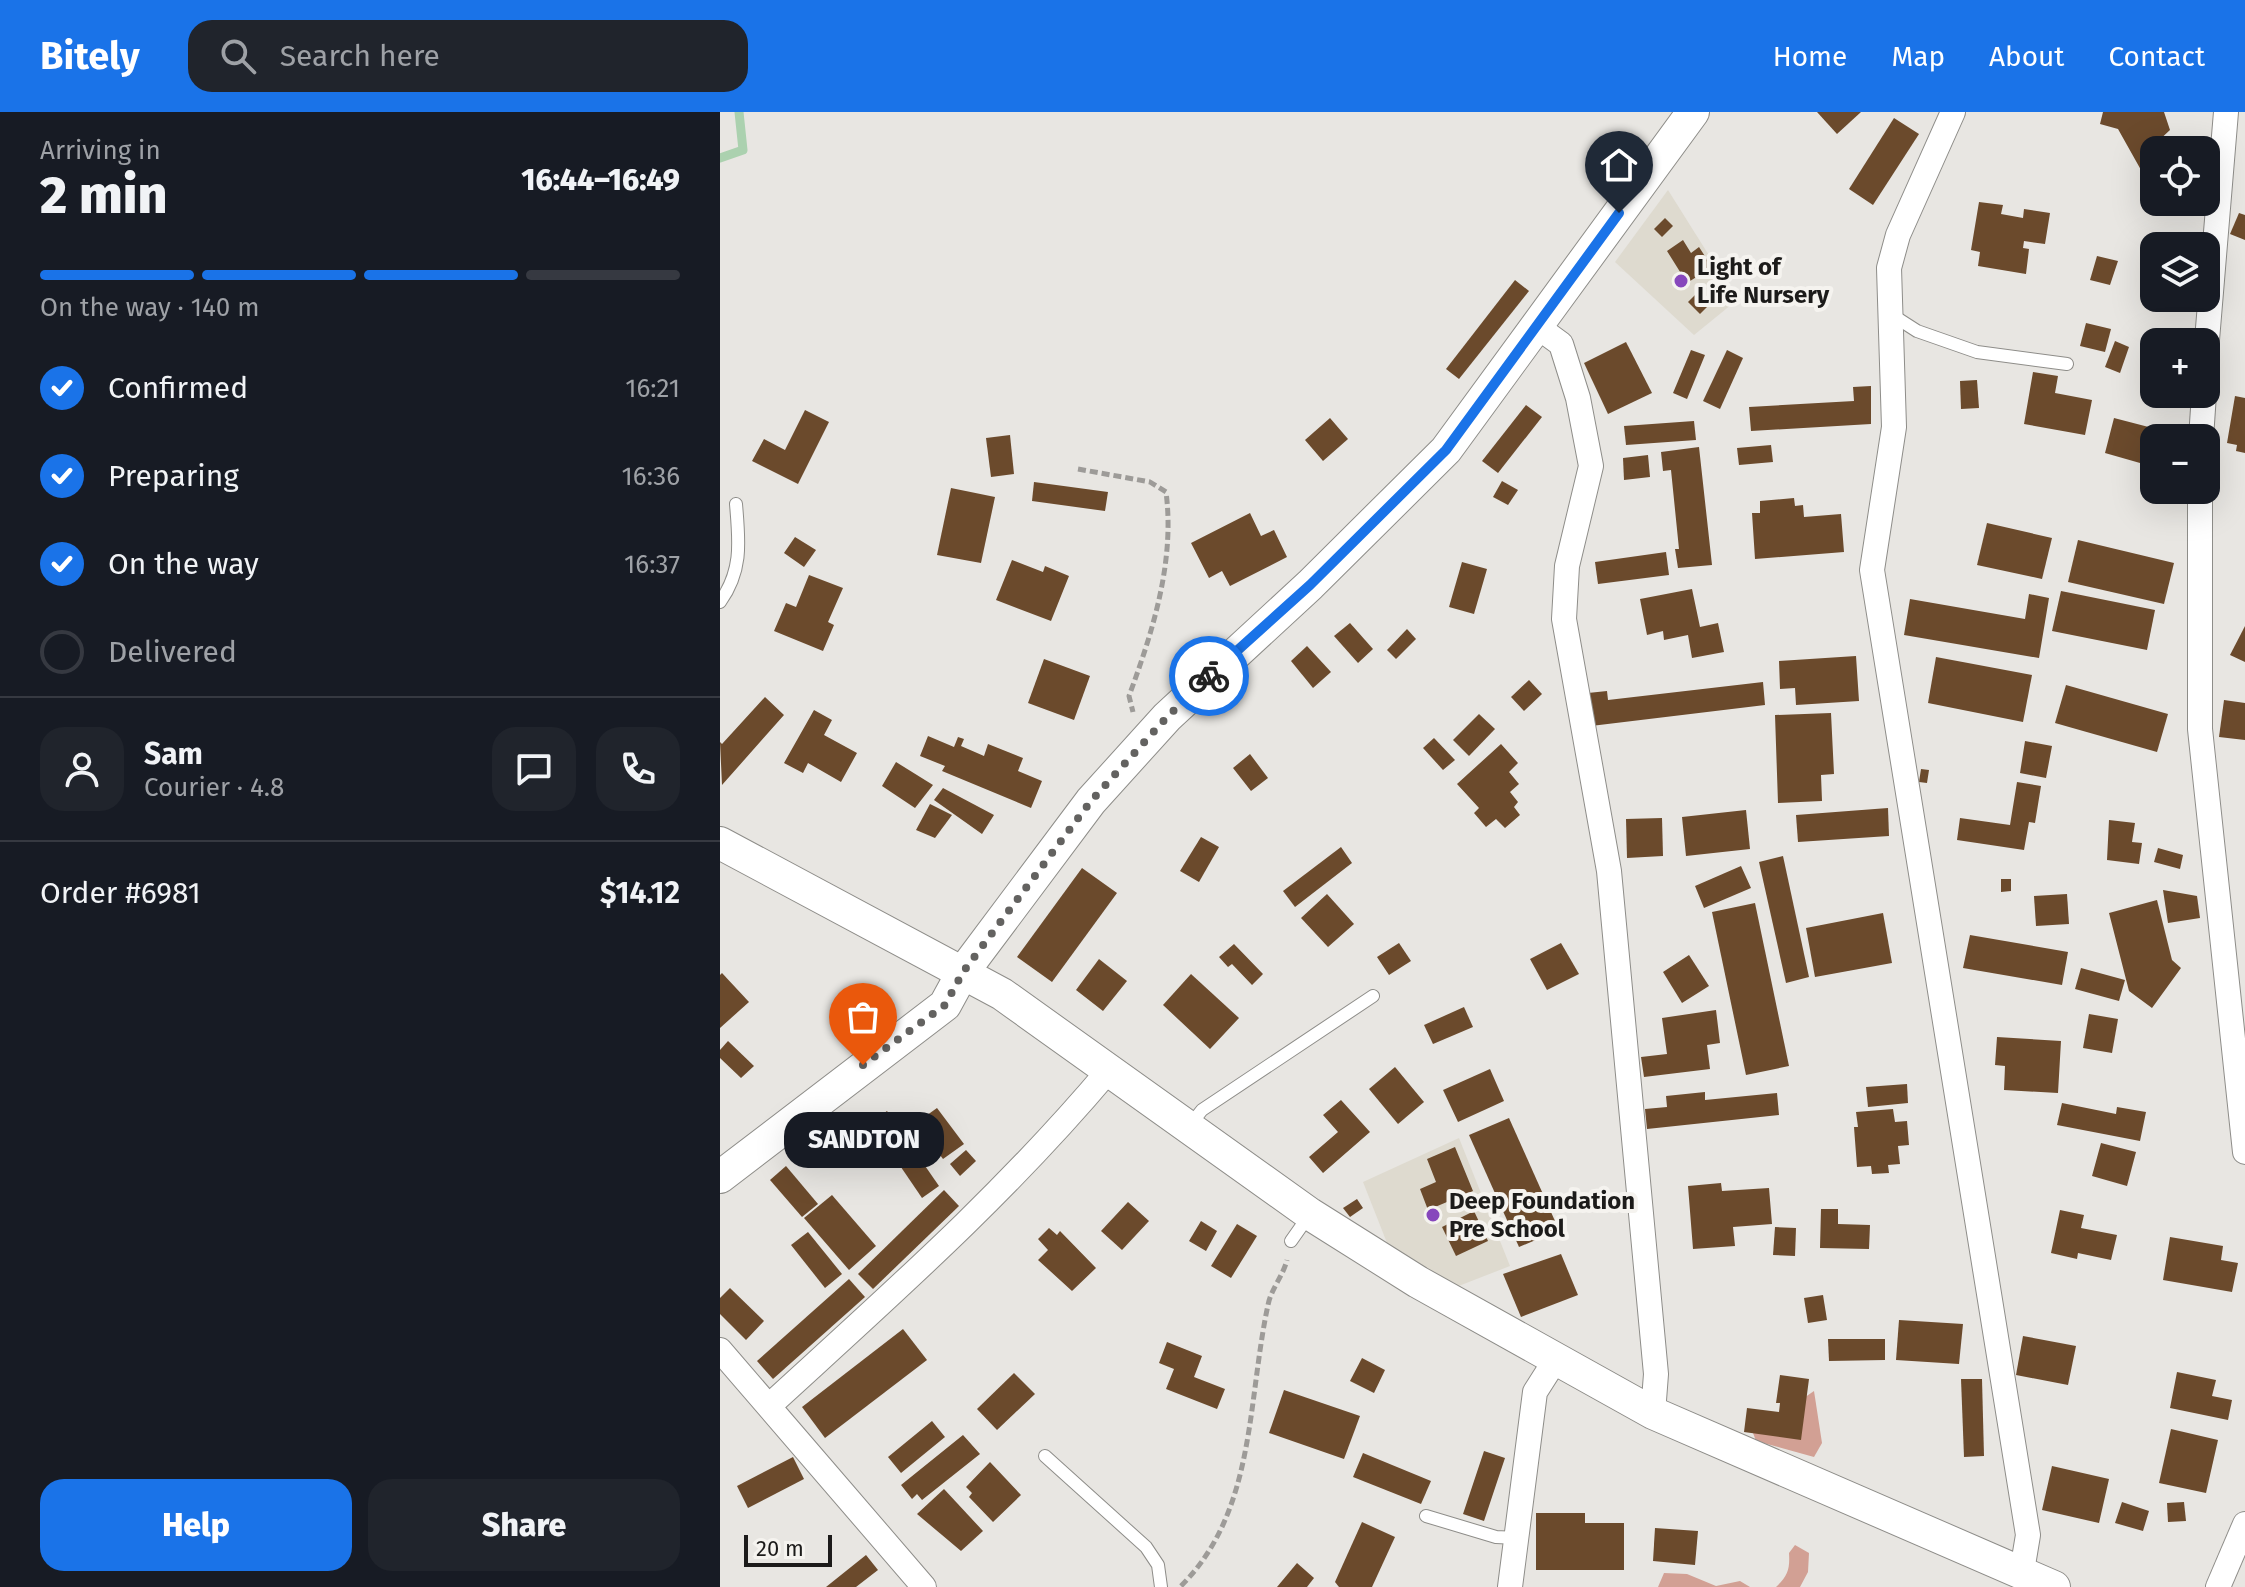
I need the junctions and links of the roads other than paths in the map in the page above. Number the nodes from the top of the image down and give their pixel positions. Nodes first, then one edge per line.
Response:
1 (1693, 112) edge
2 (1953, 112) edge
3 (2226, 112) edge
4 (1889, 313) junction
5 (1535, 325) junction
6 (2208, 328) edge
7 (2067, 364) dead end
8 (736, 504) dead end
9 (2200, 504) edge
10 (720, 602) edge
11 (720, 843) edge
12 (963, 972) junction
13 (1373, 996) dead end
14 (1109, 1070) junction
15 (1188, 1128) junction
16 (2245, 1152) edge
17 (720, 1177) edge
18 (1310, 1214) junction
19 (1291, 1241) road end
20 (720, 1350) edge
21 (1556, 1359) junction
22 (770, 1405) junction
23 (1653, 1413) junction
24 (1045, 1456) dead end
25 (1426, 1516) dead end
26 (2245, 1524) edge
27 (1517, 1538) junction
28 (2040, 1582) edge
29 (924, 1587) edge
30 (1161, 1587) edge
31 (1510, 1587) edge
32 (2218, 1587) edge

1 - 5 main road
2 - 4 street
3 - 6 street
4 - 7 lane
4 - 28 street
5 - 12 main road
5 - 23 street
8 - 10 lane
9 - 16 street
11 - 12 main road
12 - 14 main road
12 - 17 main road
13 - 15 lane
14 - 15 main road
14 - 22 street
15 - 18 main road
18 - 19 lane
18 - 21 main road
20 - 22 street
21 - 23 main road
21 - 27 street
22 - 29 street
23 - 28 main road
24 - 30 lane
25 - 27 lane
26 - 32 street
27 - 31 street

